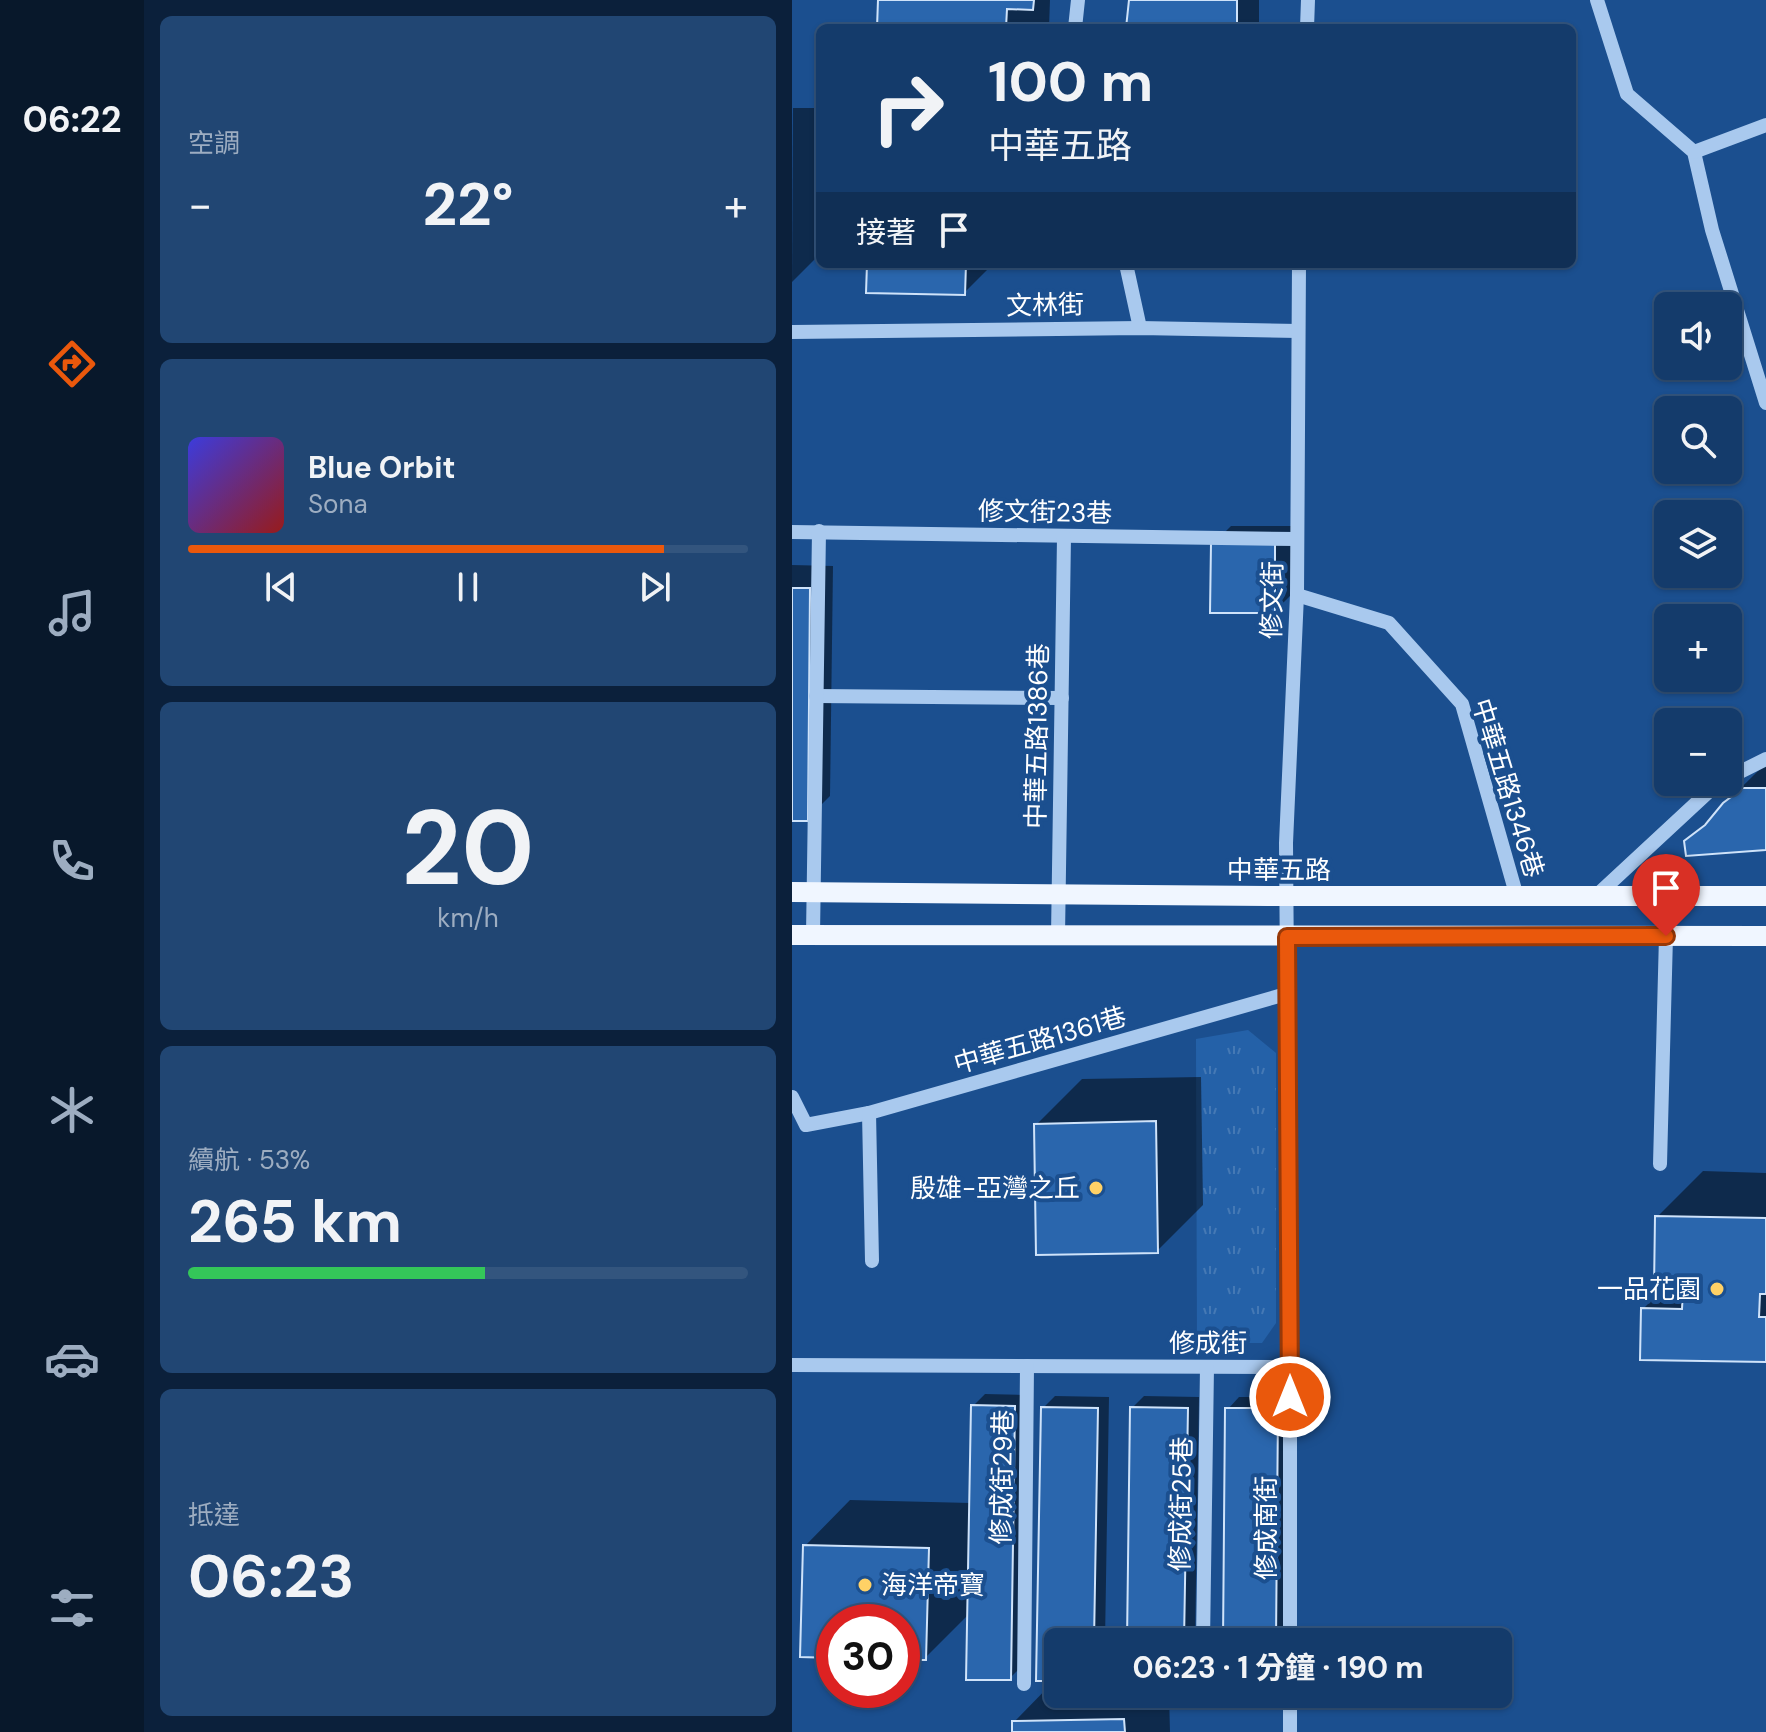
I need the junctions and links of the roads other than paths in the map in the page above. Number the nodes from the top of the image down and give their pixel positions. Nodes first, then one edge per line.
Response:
1 (1078, 0) edge
2 (1308, 0) edge
3 (1597, 0) edge
4 (1075, 24) edge
5 (1307, 24) edge
6 (1766, 125) edge
7 (1694, 152) junction
8 (1127, 268) edge
9 (1299, 268) edge
10 (1140, 328) junction
11 (1298, 331) junction
12 (792, 332) edge
13 (1766, 403) edge
14 (819, 531) junction
15 (792, 532) edge
16 (1064, 537) junction
17 (1297, 539) junction
18 (1297, 595) junction
19 (816, 696) junction
20 (1062, 698) junction
21 (1766, 759) edge
22 (1742, 771) edge
23 (1704, 796) edge
24 (792, 892) edge
25 (814, 893) junction
26 (1059, 894) junction
27 (1287, 896) junction
28 (1766, 896) edge
29 (1517, 897) junction
30 (1595, 897) junction
31 (792, 935) edge
32 (813, 935) junction
33 (1058, 936) junction
34 (1666, 936) junction
35 (1766, 936) edge
36 (1287, 937) junction
37 (1286, 994) junction
38 (792, 1097) edge
39 (869, 1113) junction
40 (1660, 1164) dead end
41 (872, 1261) dead end
42 (792, 1365) edge
43 (1027, 1366) junction
44 (1207, 1367) junction
45 (1290, 1367) junction
46 (1203, 1628) edge
47 (1290, 1628) edge
48 (1024, 1684) dead end
49 (1290, 1708) edge
50 (1290, 1732) edge

1 - 4 street
2 - 5 street
3 - 7 street
6 - 7 street
7 - 13 street
8 - 10 street
9 - 11 street, 修文街
10 - 11 street, 文林街
10 - 12 street, 文林街
11 - 17 street, 修文街
14 - 15 street, 修文街23巷
14 - 16 street, 修文街23巷
14 - 19 street
16 - 17 street, 修文街23巷
16 - 20 street, 中華五路1386巷
17 - 18 street, 修文街
18 - 27 street, 修文街
18 - 29 street, 中華五路1346巷
19 - 20 street
19 - 25 street
20 - 26 street, 中華五路1386巷
21 - 22 street
23 - 30 street
24 - 25 main road, 中華五路
25 - 26 main road, 中華五路
25 - 32 street
26 - 27 main road, 中華五路
26 - 33 street, 中華五路1386巷
27 - 29 main road, 中華五路
27 - 36 street, 修文街
28 - 30 main road, 中華五路
29 - 30 main road, 中華五路
31 - 32 main road
32 - 33 main road
33 - 36 main road
34 - 35 main road
34 - 36 main road
34 - 40 street
36 - 37 street
37 - 39 street, 中華五路1361巷
37 - 45 street
38 - 39 street, 中華五路1361巷
39 - 41 street
42 - 43 street, 修成街
43 - 44 street, 修成街
43 - 48 street, 修成街29巷
44 - 45 street, 修成街
44 - 46 street, 修成街25巷
45 - 47 street, 修成南街
49 - 50 street

